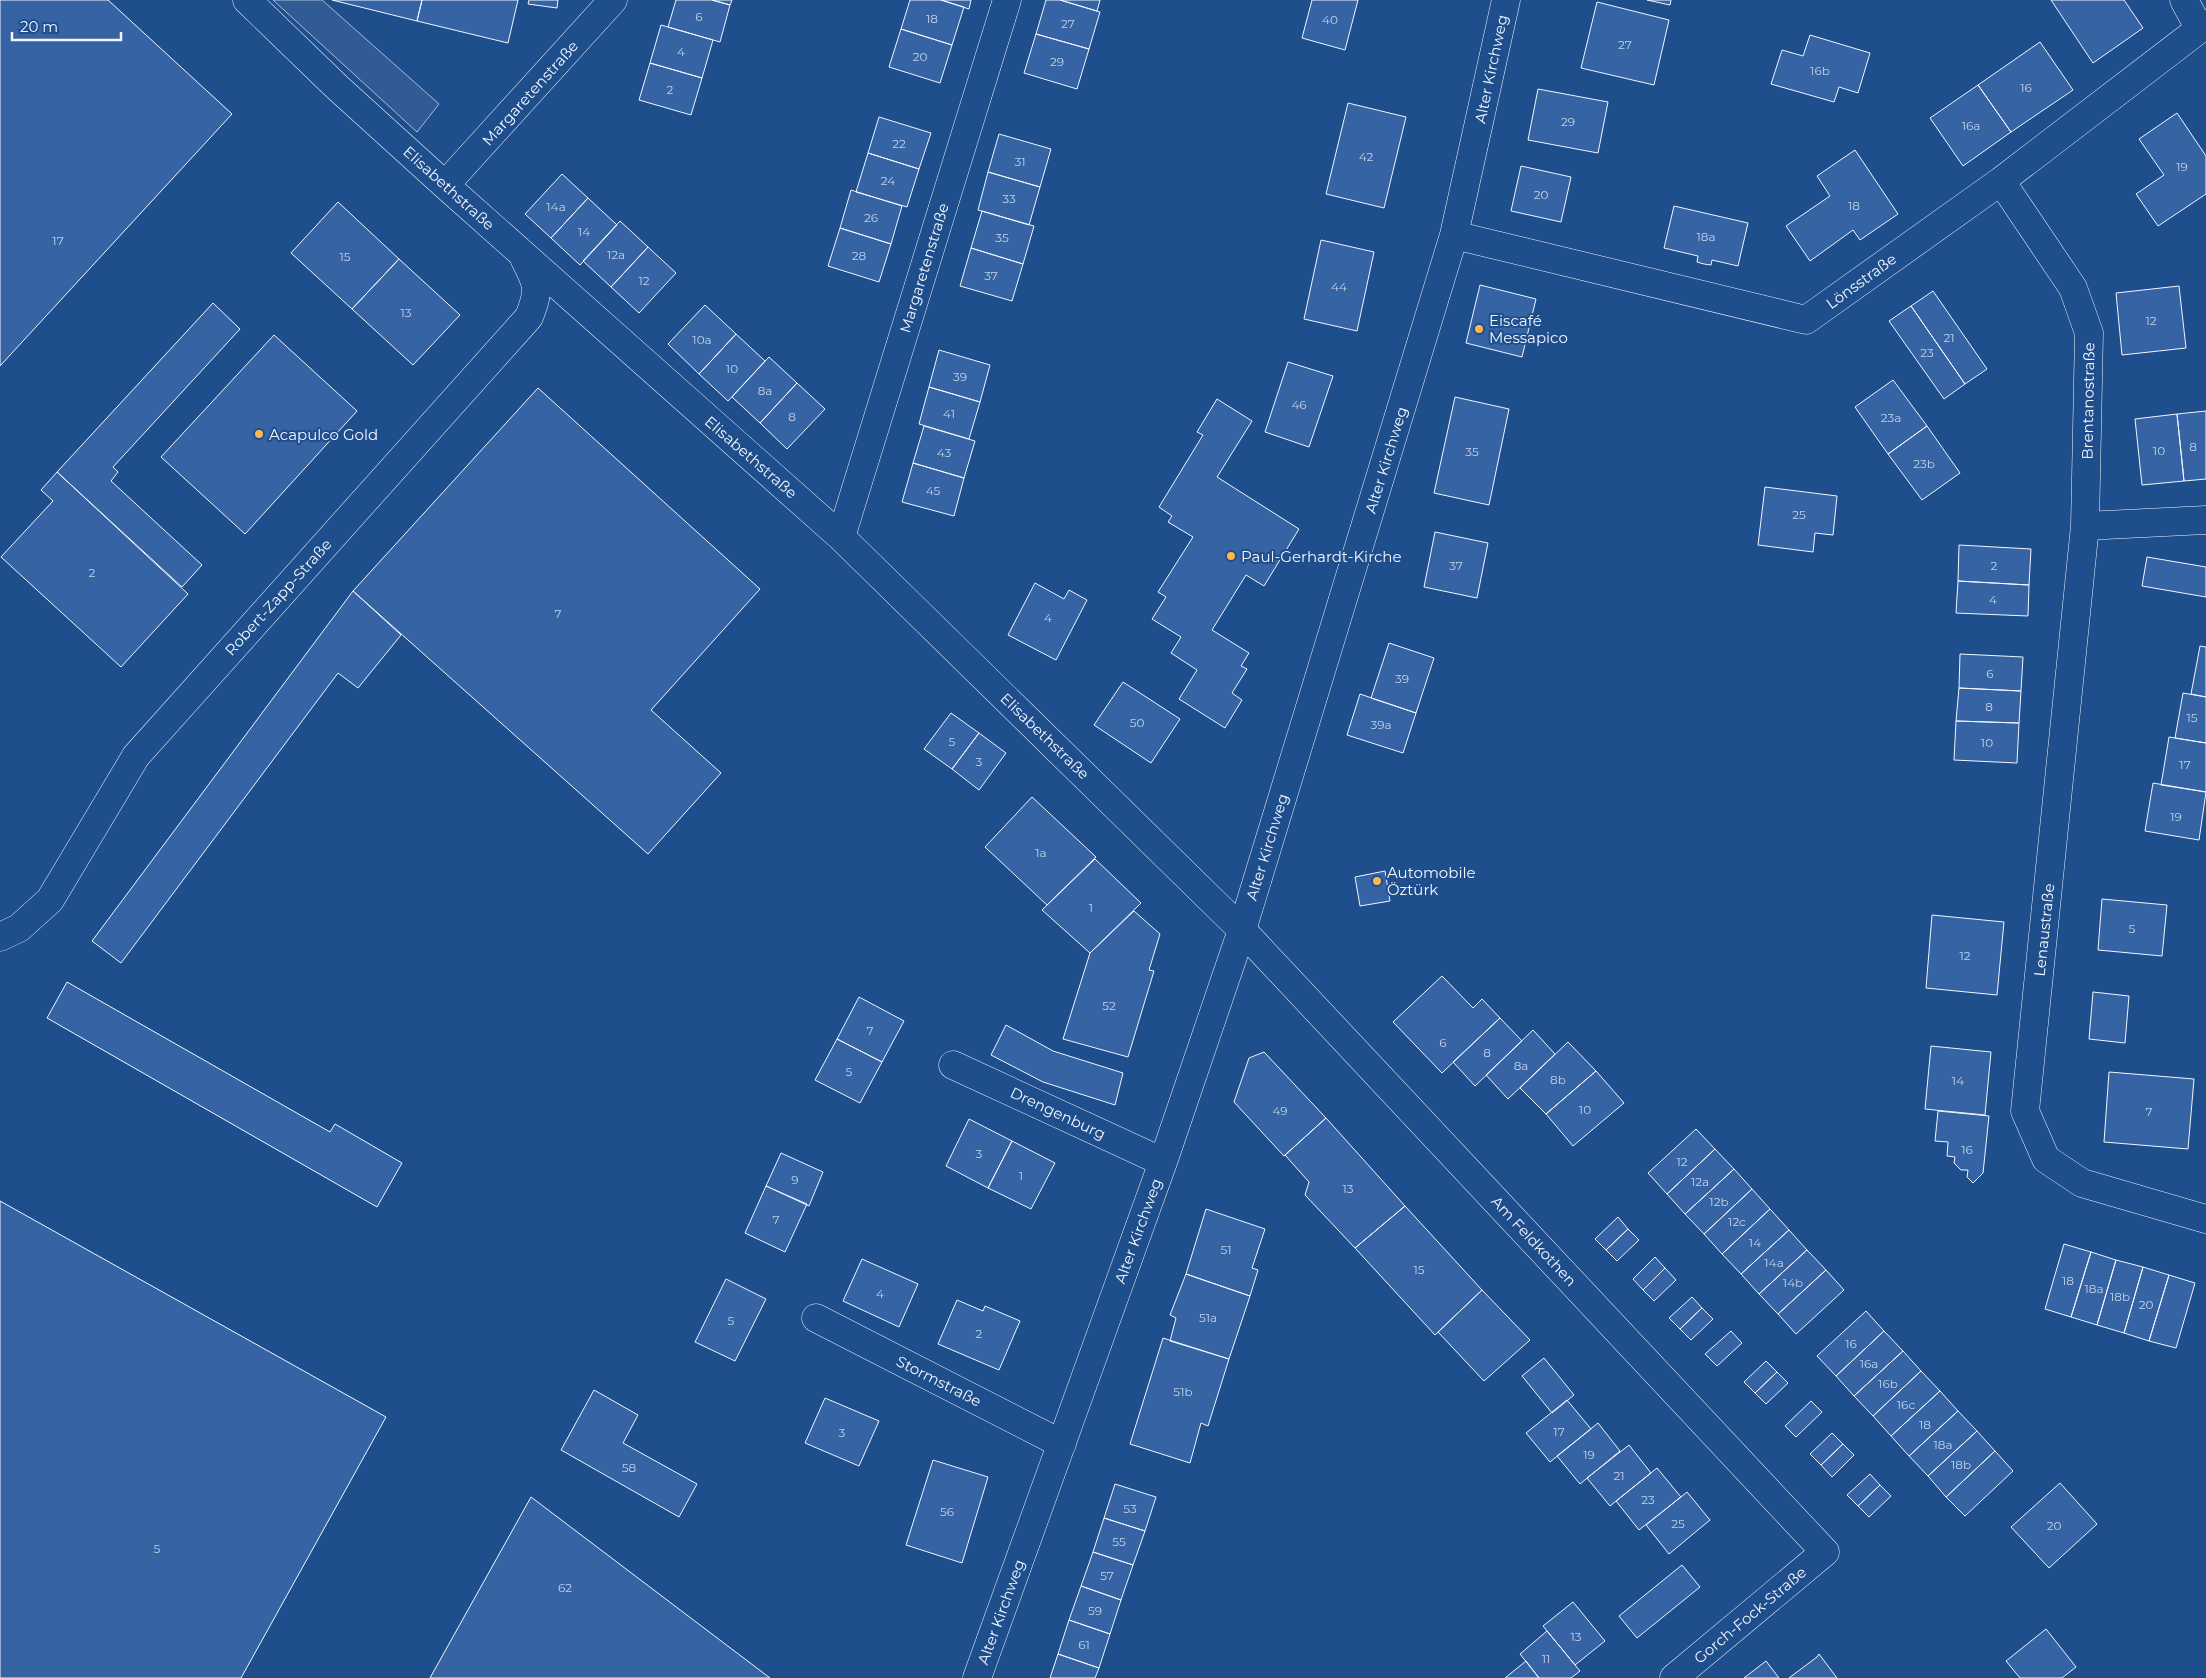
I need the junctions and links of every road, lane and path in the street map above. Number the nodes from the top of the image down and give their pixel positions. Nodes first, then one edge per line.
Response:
1 (247, 0) edge
2 (613, 0) edge
3 (1007, 0) edge
4 (1506, 0) edge
5 (2184, 0) edge
6 (2203, 26) edge
7 (2001, 181) junction
8 (445, 185) junction
9 (1454, 235) junction
10 (522, 255) junction
11 (2206, 520) edge
12 (2085, 526) junction
13 (841, 537) junction
14 (1242, 930) junction
15 (0, 937) edge
16 (953, 1065) dead end
17 (1163, 1162) junction
18 (2206, 1219) edge
19 (816, 1318) dead end
20 (1062, 1444) junction
21 (1826, 1552) joint
22 (977, 1678) edge
23 (1674, 1678) edge

1 - 8 street, Elisabethstraße
2 - 8 street, Margaretenstraße
3 - 13 street, Margaretenstraße
4 - 9 street, Alter Kirchweg
5 - 6 street
6 - 7 street, Lönsstraße
7 - 9 street, Lönsstraße
7 - 12 street, Brentanostraße
8 - 10 street, Elisabethstraße
9 - 14 street, Alter Kirchweg
10 - 13 street, Elisabethstraße
10 - 15 street, Robert-Zapp-Straße
11 - 12 street
12 - 18 street, Lenaustraße
13 - 14 street, Elisabethstraße
14 - 17 street, Alter Kirchweg
14 - 21 street, Am Feldkothen
16 - 17 street, Drengenburg
17 - 20 street, Alter Kirchweg
19 - 20 street, Stormstraße
20 - 22 street, Alter Kirchweg
21 - 23 street, Gorch-Fock-Straße

